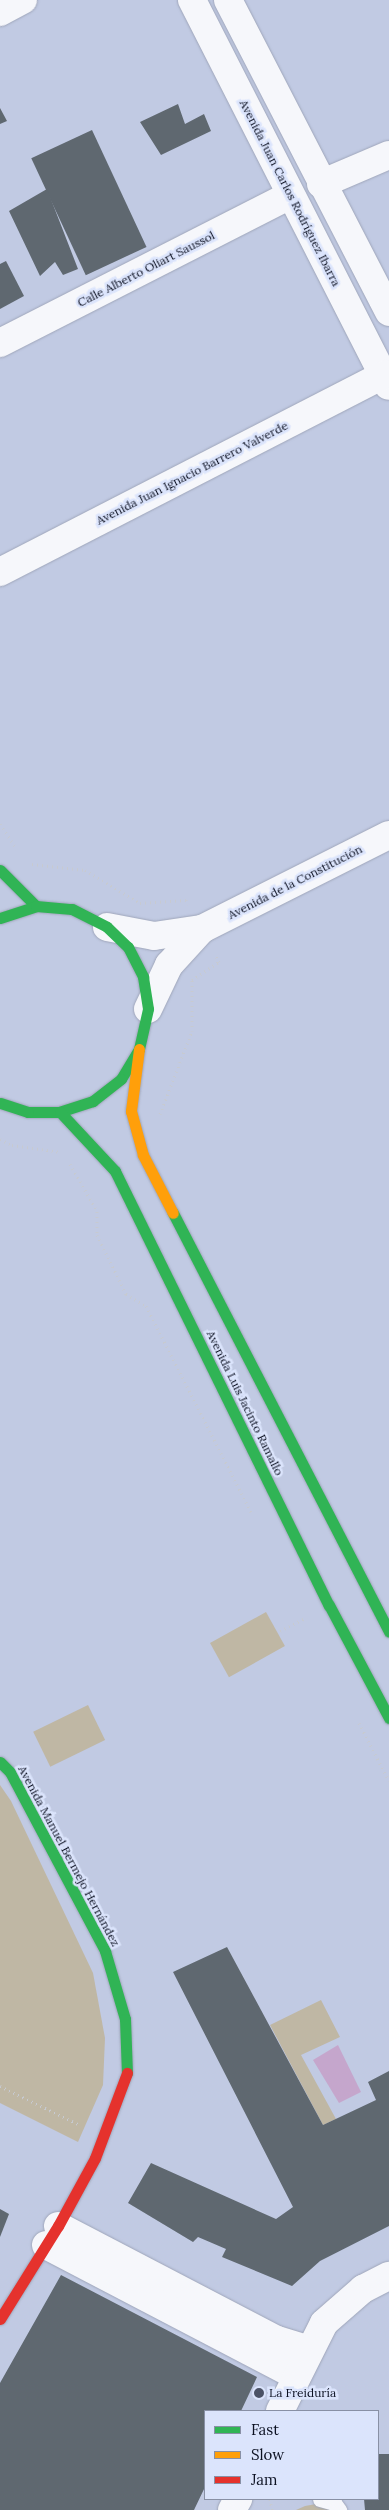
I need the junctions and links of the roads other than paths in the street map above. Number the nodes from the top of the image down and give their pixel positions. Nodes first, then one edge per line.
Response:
1 (23, 0) edge
2 (192, 0) edge
3 (228, 0) edge
4 (0, 12) edge
5 (389, 155) edge
6 (321, 184) junction
7 (291, 195) junction
8 (389, 312) edge
9 (0, 344) edge
10 (386, 380) edge
11 (0, 572) edge
12 (389, 835) edge
13 (0, 870) edge
14 (36, 906) junction
15 (0, 918) edge
16 (107, 926) junction
17 (202, 929) junction
18 (148, 1009) junction
19 (140, 1049) junction
20 (0, 1103) edge
21 (60, 1112) junction
22 (389, 1632) edge
23 (389, 1718) edge
24 (0, 1762) edge
25 (52, 2235) junction
26 (389, 2276) edge
27 (2, 2313) edge
28 (309, 2350) junction
29 (297, 2376) junction
30 (280, 2410) edge
31 (324, 2500) edge
32 (339, 2510) edge

1 - 4 street
2 - 7 street, Avenida Juan Carlos Rodríguez Ibarra
3 - 6 street
5 - 6 street
6 - 8 street
7 - 9 street, Calle Alberto Oliart Saussol
7 - 10 street, Avenida Juan Carlos Rodríguez Ibarra
10 - 11 street, Avenida Juan Ignacio Barrero Valverde
12 - 17 street, Avenida de la Constitución
13 - 14 main road
14 - 15 main road
14 - 16 main road
16 - 17 street, Avenida de la Constitución
16 - 18 main road
17 - 18 street, Avenida de la Constitución
18 - 19 main road, Avenida Luis Jacinto Ramallo
19 - 21 main road
19 - 22 main road, Avenida Luis Jacinto Ramallo
20 - 21 main road
21 - 23 main road, Avenida Luis Jacinto Ramallo
24 - 25 main road, Avenida Manuel Bermejo Hernández
25 - 27 main road, Avenida Manuel Bermejo Hernández
25 - 28 street
25 - 29 street
26 - 28 street
28 - 29 street
29 - 30 street
31 - 32 lane

